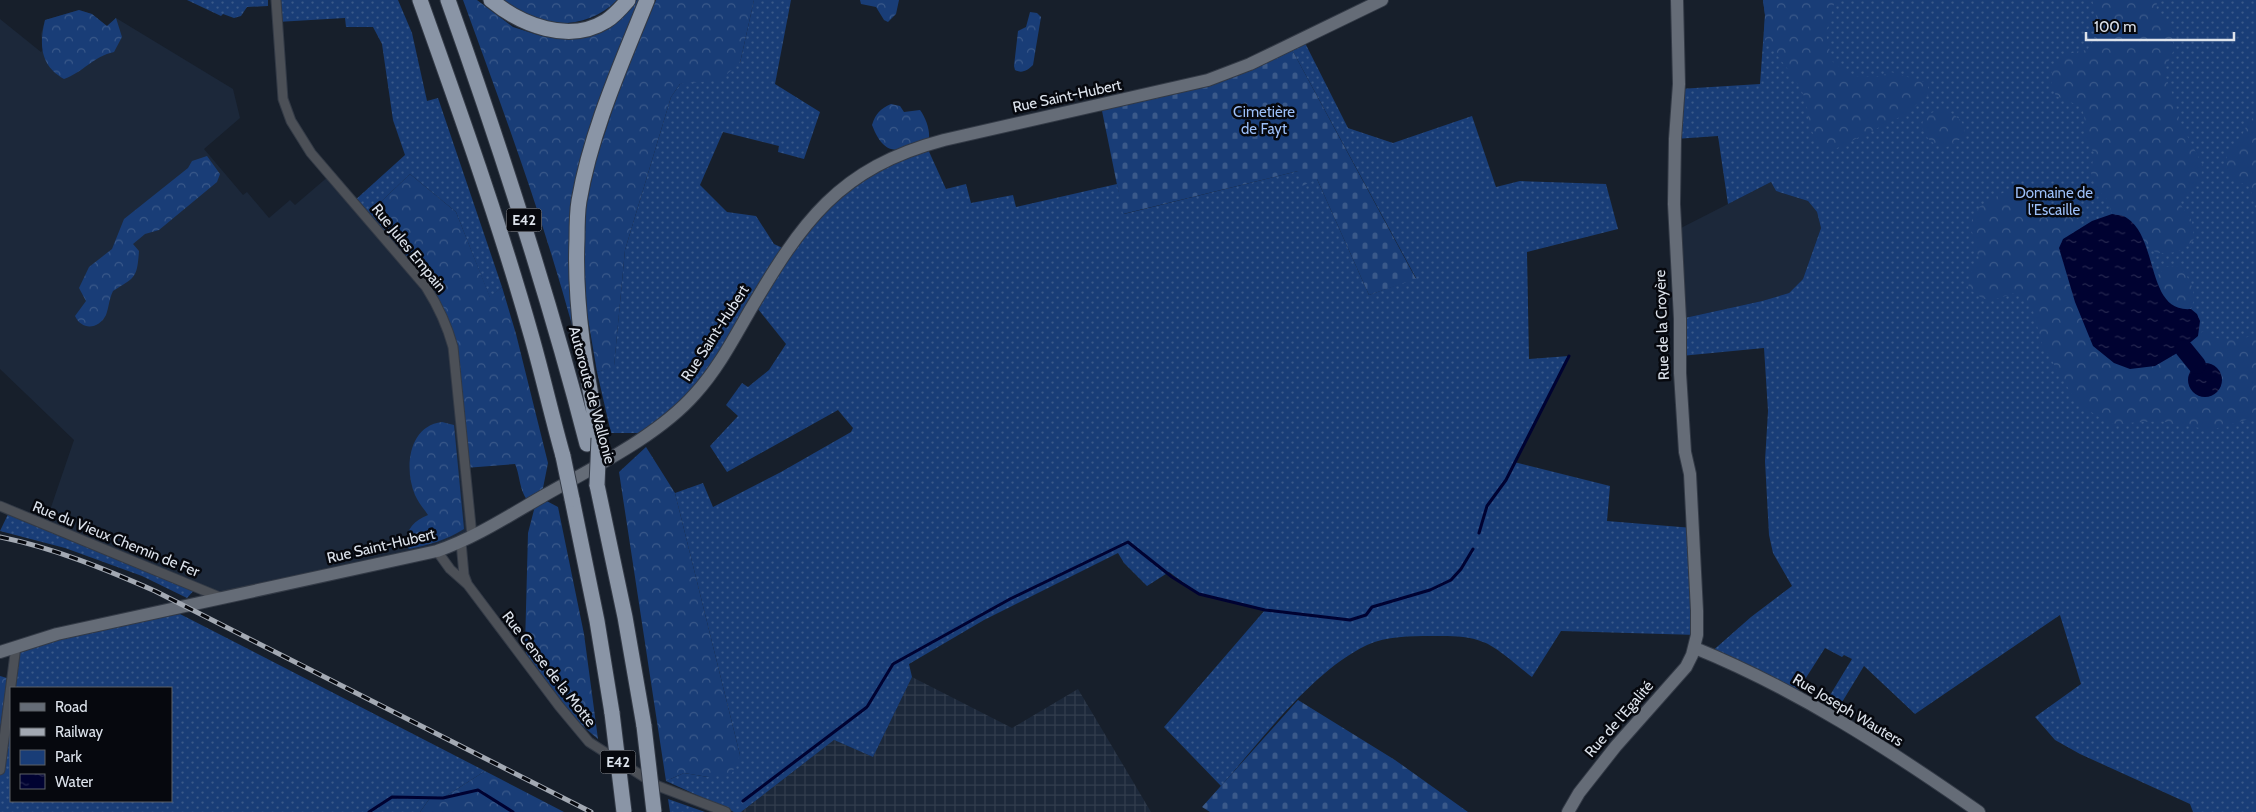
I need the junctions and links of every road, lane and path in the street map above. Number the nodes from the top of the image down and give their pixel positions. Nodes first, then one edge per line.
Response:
1 (276, 0) edge
2 (420, 0) edge
3 (448, 0) edge
4 (491, 0) edge
5 (628, 0) edge
6 (647, 0) edge
7 (1382, 0) edge
8 (1678, 0) edge
9 (593, 441) junction
10 (0, 506) edge
11 (467, 539) junction
12 (437, 551) junction
13 (468, 585) junction
14 (222, 598) junction
15 (16, 646) junction
16 (1694, 648) junction
17 (0, 652) edge
18 (11, 687) edge
19 (10, 692) edge
20 (0, 770) edge
21 (624, 812) edge
22 (654, 812) edge
23 (726, 812) edge
24 (1568, 812) edge
25 (1979, 812) edge

1 - 11 street, Rue Jules Empain
2 - 21 highway, E42, bridge
3 - 9 highway, Autoroute de Wallonie / E42
4 - 5 highway
6 - 9 highway
7 - 11 street, Rue Saint-Hubert
8 - 16 street, Rue de la Croyère
9 - 22 highway, Autoroute de Wallonie / E42, bridge
10 - 14 street, Rue du Vieux Chemin de Fer
11 - 12 street, Rue Saint-Hubert
11 - 13 street, Rue Cense de la Motte
12 - 13 street, Rue Cense de la Motte
12 - 14 street, Rue Saint-Hubert
13 - 23 street, Rue Cense de la Motte
14 - 15 street, Rue Saint-Hubert
15 - 17 street, Rue Saint-Hubert
15 - 18 street
16 - 24 street, Rue de l'Egalité
16 - 25 street, Rue Joseph Wauters
19 - 20 street

